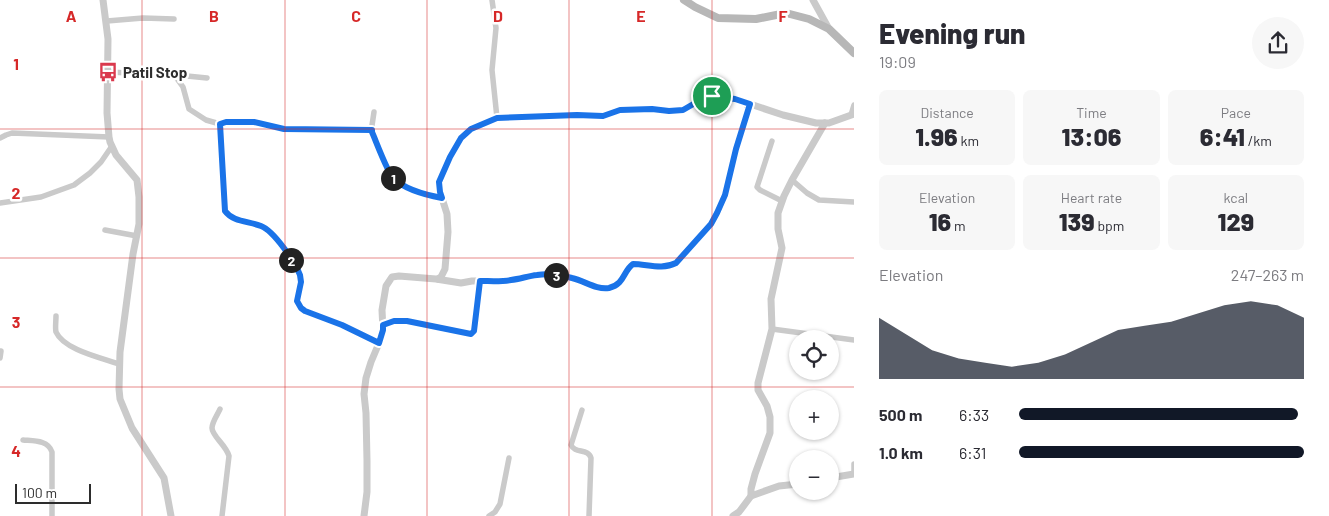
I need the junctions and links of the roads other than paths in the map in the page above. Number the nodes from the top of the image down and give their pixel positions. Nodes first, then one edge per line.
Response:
1 (103, 0) edge
2 (492, 0) edge
3 (684, 0) edge
4 (812, 0) edge
5 (174, 20) dead end
6 (107, 21) junction
7 (829, 29) junction
8 (854, 54) edge
9 (108, 72) junction
10 (175, 76) junction
11 (207, 78) dead end
12 (750, 104) junction
13 (854, 105) edge
14 (374, 112) dead end
15 (852, 114) edge
16 (497, 118) junction
17 (825, 123) junction
18 (220, 124) junction
19 (372, 130) junction
20 (109, 137) junction
21 (0, 138) edge
22 (772, 141) dead end
23 (112, 146) junction
24 (792, 180) junction
25 (442, 198) junction
26 (782, 201) junction
27 (854, 202) edge
28 (0, 203) edge
29 (105, 230) dead end
30 (137, 236) junction
31 (438, 279) junction
32 (480, 281) junction
33 (56, 316) dead end
34 (383, 325) junction
35 (772, 329) junction
36 (854, 340) edge
37 (379, 343) junction
38 (1, 351) edge
39 (0, 358) edge
40 (119, 364) junction
41 (220, 409) dead end
42 (582, 410) dead end
43 (23, 440) dead end
44 (509, 458) dead end
45 (854, 464) edge
46 (854, 474) edge
47 (839, 476) edge
48 (789, 485) edge
49 (752, 496) junction
50 (52, 516) edge
51 (172, 516) edge
52 (222, 516) edge
53 (364, 516) edge
54 (489, 516) edge
55 (588, 516) edge
56 (733, 516) edge

1 - 6 street
2 - 16 street
3 - 7 main road
4 - 7 street
5 - 6 street
6 - 9 street
7 - 8 main road
9 - 10 street
9 - 20 street
10 - 11 street
10 - 18 street
12 - 16 street
12 - 17 street
12 - 32 street
13 - 15 street
14 - 19 street
15 - 17 street
16 - 25 street
17 - 24 street
18 - 19 street
18 - 37 street
19 - 25 street
20 - 21 street
20 - 23 street
22 - 26 street
23 - 28 street
23 - 30 street
24 - 26 street
24 - 27 street
25 - 31 street
26 - 35 street
29 - 30 street
30 - 40 street
31 - 32 street
31 - 34 street
32 - 34 street
33 - 40 street
34 - 37 street
35 - 36 street
35 - 49 street
37 - 53 street
38 - 39 street
40 - 51 street
41 - 52 street
42 - 55 street
43 - 50 street
44 - 54 street
45 - 46 street
46 - 47 street
48 - 49 street
49 - 56 street

